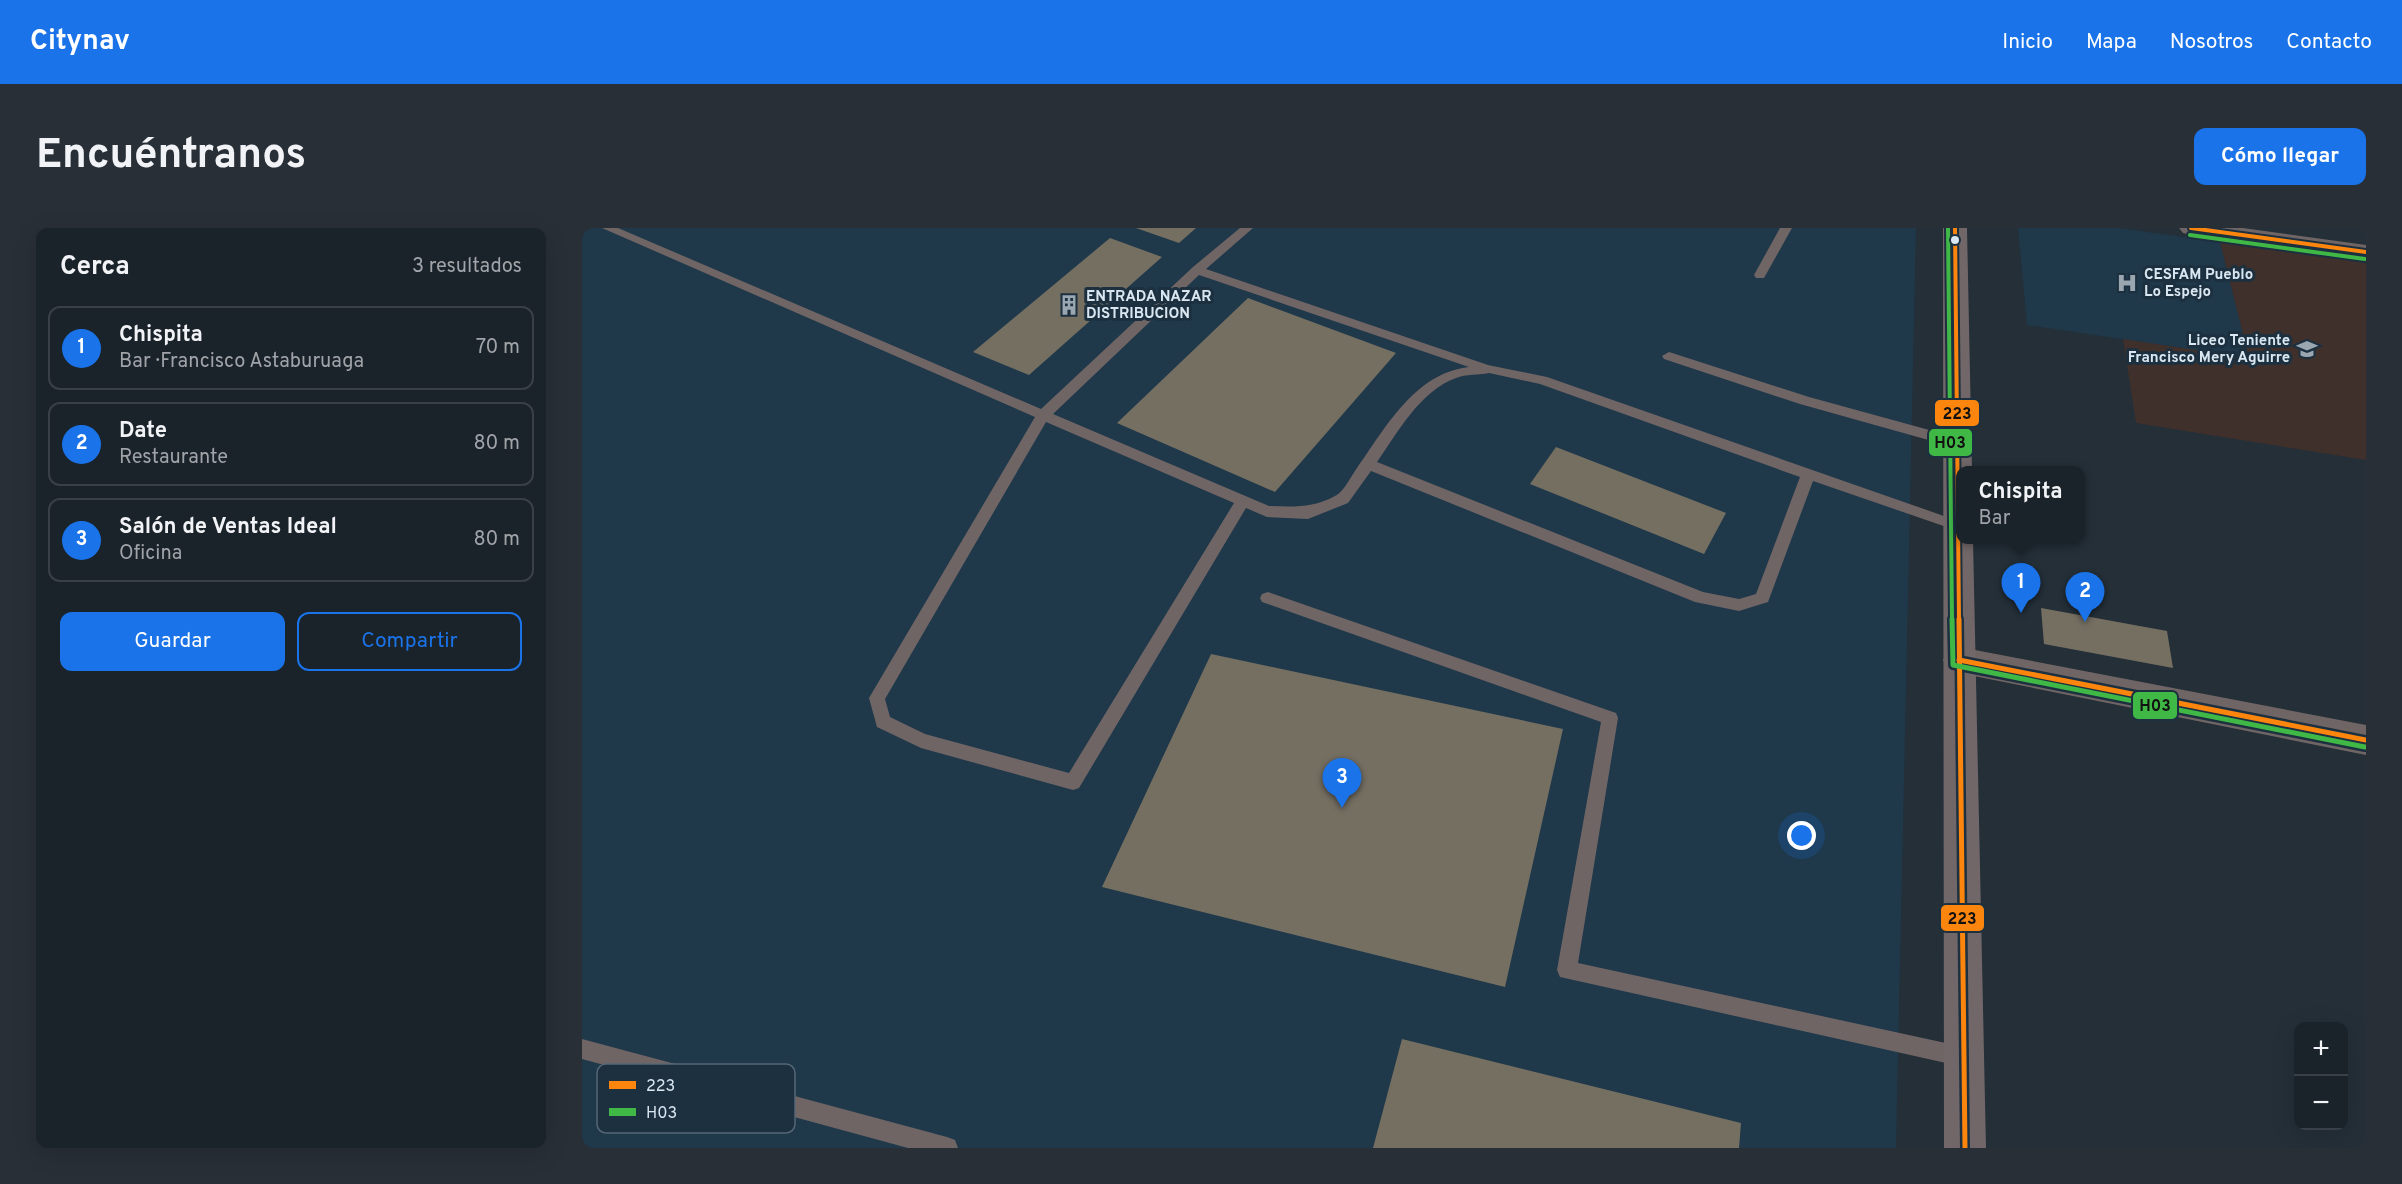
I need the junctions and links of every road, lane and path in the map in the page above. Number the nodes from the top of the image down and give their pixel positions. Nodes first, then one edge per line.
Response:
1 (608, 228) edge
2 (1247, 228) edge
3 (1786, 228) edge
4 (1955, 228) edge
5 (2191, 228) edge
6 (2366, 252) edge
7 (1197, 270) junction
8 (1760, 275) dead end
9 (1669, 356) dead end
10 (1489, 369) junction
11 (1043, 416) junction
12 (1957, 443) junction
13 (1368, 464) junction
14 (1957, 466) edge
15 (1808, 474) junction
16 (1243, 501) junction
17 (1956, 526) edge
18 (1958, 544) edge
19 (1268, 598) dead end
20 (1959, 660) junction
21 (2366, 740) edge
22 (582, 1049) edge
23 (1964, 1057) junction
24 (637, 1064) edge
25 (795, 1107) edge
26 (947, 1148) edge
27 (1965, 1148) edge

1 - 11 lane
2 - 7 lane
3 - 8 lane
4 - 12 main road
5 - 6 street
7 - 10 lane
7 - 11 lane
9 - 12 lane
10 - 13 lane
10 - 15 lane
11 - 16 lane
11 - 16 lane
12 - 14 main road
13 - 15 lane
13 - 16 lane
15 - 17 lane
18 - 20 main road
19 - 23 lane
20 - 21 street
20 - 23 main road
22 - 24 lane
23 - 27 main road
25 - 26 lane

